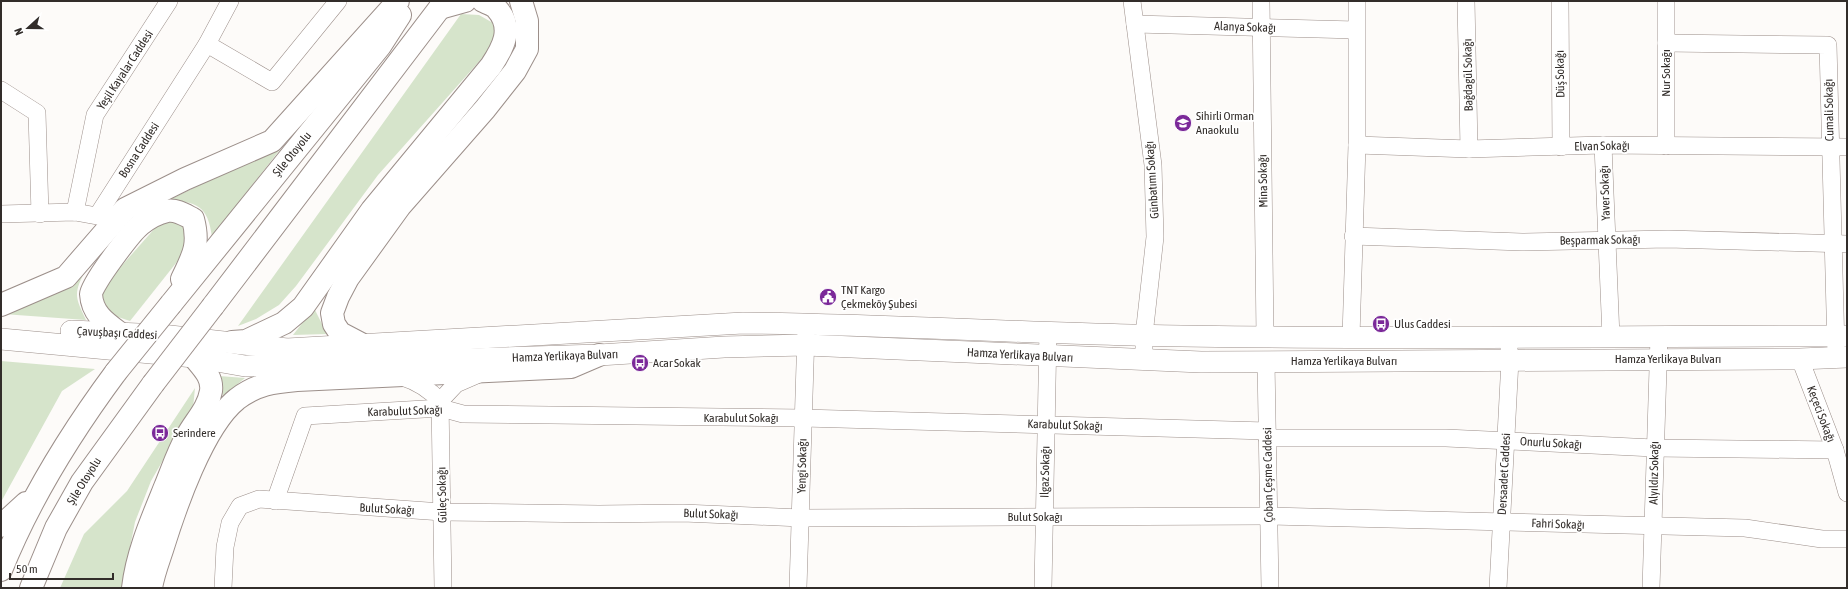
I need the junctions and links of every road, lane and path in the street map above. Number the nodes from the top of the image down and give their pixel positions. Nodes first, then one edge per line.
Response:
1 (168, 1) edge
2 (230, 1) edge
3 (398, 1) edge
4 (410, 1) edge
5 (465, 1) edge
6 (483, 1) edge
7 (521, 1) edge
8 (1132, 1) edge
9 (1261, 1) edge
10 (1357, 1) edge
11 (1466, 1) edge
12 (1560, 1) edge
13 (1666, 1) edge
14 (334, 2) edge
15 (442, 5) edge
16 (1135, 24) junction
17 (1261, 27) junction
18 (1356, 30) junction
19 (1666, 43) junction
20 (207, 44) junction
21 (1, 90) edge
22 (1358, 145) junction
23 (1603, 145) junction
24 (1560, 146) junction
25 (1666, 146) junction
26 (1830, 147) junction
27 (1847, 147) edge
28 (1469, 149) junction
29 (75, 212) junction
30 (1, 214) edge
31 (40, 214) junction
32 (1353, 236) junction
33 (1607, 240) junction
34 (1840, 244) edge
35 (171, 304) junction
36 (1, 305) edge
37 (806, 324) junction
38 (1, 327) edge
39 (1048, 332) junction
40 (121, 334) junction
41 (1144, 335) junction
42 (1265, 336) junction
43 (1842, 336) edge
44 (1351, 337) junction
45 (1508, 337) junction
46 (1611, 337) junction
47 (1659, 337) junction
48 (1, 339) edge
49 (232, 342) junction
50 (361, 344) junction
51 (806, 345) junction
52 (599, 355) junction
53 (194, 357) junction
54 (1048, 357) junction
55 (1841, 357) edge
56 (1659, 359) junction
57 (1800, 359) junction
58 (1144, 360) junction
59 (1510, 360) junction
60 (1266, 362) junction
61 (488, 371) junction
62 (398, 375) junction
63 (441, 405) junction
64 (803, 418) junction
65 (1046, 425) junction
66 (1267, 435) junction
67 (1505, 441) junction
68 (1654, 448) junction
69 (1835, 450) junction
70 (1846, 484) edge
71 (36, 494) junction
72 (275, 501) junction
73 (442, 512) junction
74 (1269, 516) junction
75 (1044, 517) junction
76 (801, 518) junction
77 (1502, 522) junction
78 (1, 526) edge
79 (1653, 527) junction
80 (1847, 539) edge
81 (5, 554) edge
82 (1, 570) edge
83 (39, 578) edge
84 (31, 588) edge
85 (133, 588) edge
86 (151, 588) edge
87 (223, 588) edge
88 (443, 588) edge
89 (798, 588) edge
90 (1043, 588) edge
91 (1270, 588) edge
92 (1498, 588) edge
93 (1651, 588) edge

1 - 29 street, Yeşil Kayalar Caddesi
2 - 20 street, Bosna Caddesi
3 - 36 highway
4 - 35 highway, Şile Otoyolu
5 - 15 highway
6 - 49 highway
7 - 50 highway
8 - 16 street, Günbatımı Sokağı
9 - 17 street, Mina Sokağı
10 - 18 street
11 - 28 street, Bağdagül Sokağı
12 - 24 street, Düş Sokağı
13 - 19 street, Nur Sokağı
14 - 20 street
15 - 83 highway, Şile Otoyolu, bridge
16 - 17 street, Alanya Sokağı
16 - 41 street, Günbatımı Sokağı
17 - 18 street, Alanya Sokağı
17 - 42 street, Mina Sokağı
18 - 22 street
19 - 25 street, Nur Sokağı
19 - 26 street, Cumali Sokağı
20 - 29 street, Bosna Caddesi
21 - 31 street
22 - 28 street, Elvan Sokağı
22 - 32 street
23 - 24 street, Elvan Sokağı
23 - 25 street, Elvan Sokağı
23 - 33 street, Yaver Sokağı
24 - 28 street, Elvan Sokağı
25 - 26 street, Elvan Sokağı
26 - 27 street, Elvan Sokağı
26 - 34 street, Cumali Sokağı
29 - 31 street, Bosna Caddesi
30 - 31 street, Bosna Caddesi
32 - 33 street, Beşparmak Sokağı
32 - 44 street
33 - 34 street, Beşparmak Sokağı
33 - 46 street, Yaver Sokağı
34 - 43 street, Cumali Sokağı
35 - 40 highway
35 - 71 highway, Şile Otoyolu, bridge
37 - 39 main road, Hamza Yerlikaya Bulvarı
37 - 50 main road, Hamza Yerlikaya Bulvarı
37 - 51 street, Yengi Sokağı
38 - 40 main road, Çavuşbaşı Caddesi
39 - 41 main road, Hamza Yerlikaya Bulvarı
39 - 54 street, Ilgaz Sokağı
40 - 49 main road, Çavuşbaşı Caddesi
41 - 42 main road, Hamza Yerlikaya Bulvarı
41 - 58 street, Günbatımı Sokağı
42 - 44 main road, Hamza Yerlikaya Bulvarı
43 - 47 main road, Hamza Yerlikaya Bulvarı
43 - 55 street, Cumali Sokağı
44 - 45 main road, Hamza Yerlikaya Bulvarı
45 - 46 main road, Hamza Yerlikaya Bulvarı
45 - 59 street, Dersaadet Caddesi
46 - 47 main road, Hamza Yerlikaya Bulvarı
47 - 56 street, Alyıldız Sokağı
48 - 53 main road, Çavuşbaşı Caddesi
49 - 50 main road, Hamza Yerlikaya Bulvarı
51 - 52 main road, Hamza Yerlikaya Bulvarı
51 - 54 main road, Hamza Yerlikaya Bulvarı
51 - 64 street, Yengi Sokağı
52 - 53 main road, Hamza Yerlikaya Bulvarı
52 - 61 highway
53 - 85 highway
54 - 58 main road, Hamza Yerlikaya Bulvarı
54 - 65 street, Ilgaz Sokağı
55 - 57 main road, Hamza Yerlikaya Bulvarı
56 - 57 main road, Hamza Yerlikaya Bulvarı
56 - 59 main road, Hamza Yerlikaya Bulvarı
56 - 68 street, Alyıldız Sokağı
57 - 69 street, Keçeci Sokağı
58 - 60 main road, Hamza Yerlikaya Bulvarı
59 - 60 main road, Hamza Yerlikaya Bulvarı
59 - 67 street, Dersaadet Caddesi
60 - 66 street, Çoban Çeşme Caddesi
61 - 62 highway
61 - 63 street
62 - 63 street
62 - 86 highway
63 - 64 street, Karabulut Sokağı
63 - 72 street, Karabulut Sokağı
63 - 73 street, Güleç Sokağı
64 - 65 street, Karabulut Sokağı
64 - 76 street, Yengi Sokağı
65 - 66 street, Karabulut Sokağı
65 - 75 street, Ilgaz Sokağı
66 - 67 street, Onurlu Sokağı
66 - 74 street, Çoban Çeşme Caddesi
67 - 68 street, Onurlu Sokağı
67 - 77 street, Dersaadet Caddesi
68 - 69 street, Onurlu Sokağı
68 - 79 street, Alyıldız Sokağı
69 - 70 street, Keçeci Sokağı
71 - 78 highway
71 - 81 highway
72 - 73 street, Bulut Sokağı
72 - 87 street, Bulut Sokağı
73 - 76 street, Bulut Sokağı
73 - 88 street, Güleç Sokağı
74 - 75 street, Bulut Sokağı
74 - 77 street, Fahri Sokağı
74 - 91 street, Çoban Çeşme Caddesi
75 - 76 street, Bulut Sokağı
75 - 90 street, Ilgaz Sokağı
76 - 89 street, Yengi Sokağı
77 - 79 street, Fahri Sokağı
77 - 92 street, Dersaadet Caddesi
79 - 80 street, Fahri Sokağı
79 - 93 street, Alyıldız Sokağı
81 - 82 highway
83 - 84 highway, Şile Otoyolu

